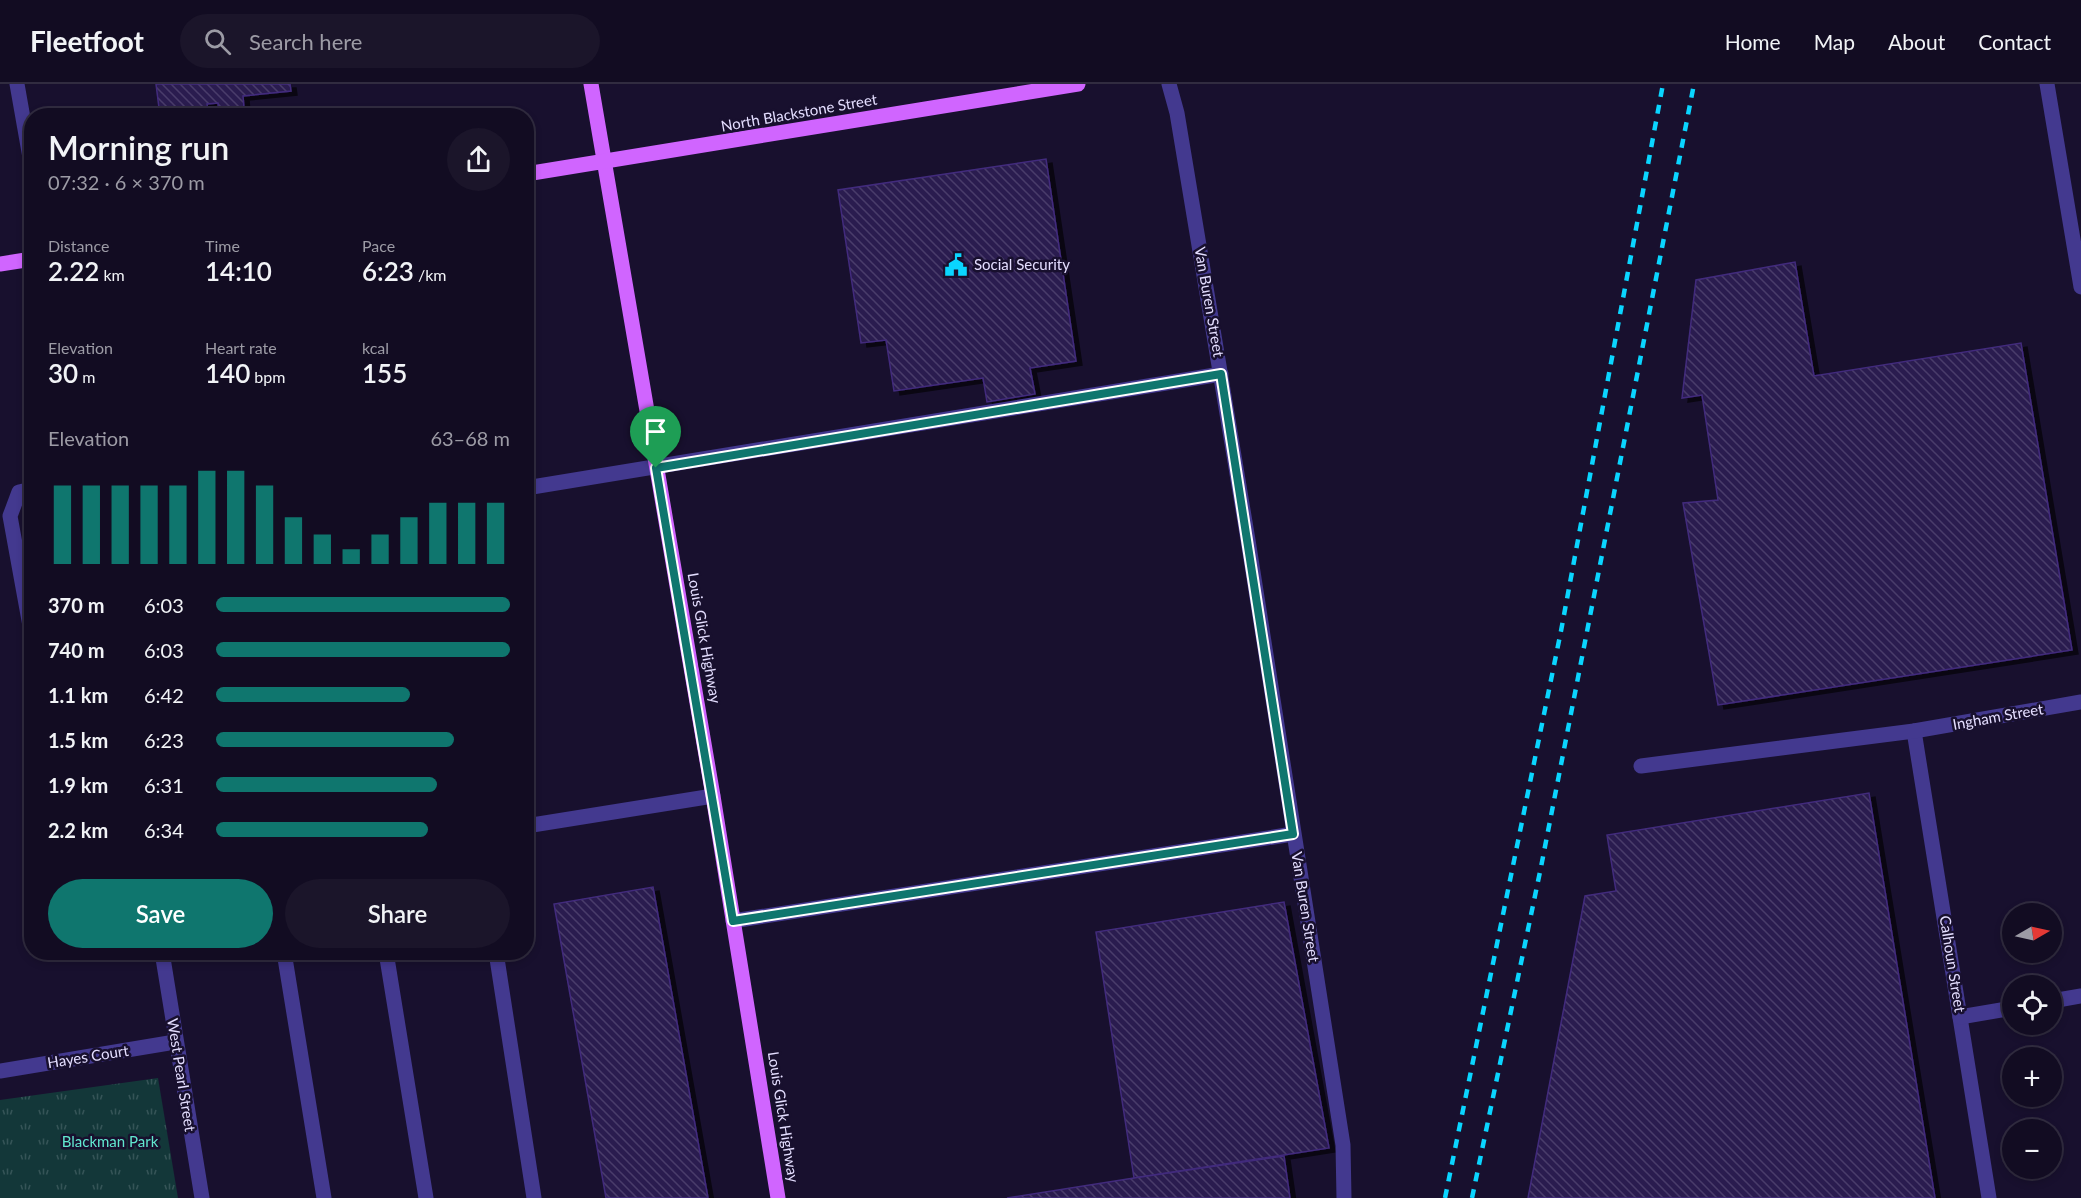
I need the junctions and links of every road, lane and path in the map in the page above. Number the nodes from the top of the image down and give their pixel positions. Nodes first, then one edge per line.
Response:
1 (17, 84) edge
2 (591, 84) edge
3 (1078, 84) edge
4 (1169, 84) edge
5 (2047, 84) edge
6 (24, 124) edge
7 (606, 163) junction
8 (534, 173) edge
9 (24, 260) edge
10 (0, 264) edge
11 (2081, 287) edge
12 (1221, 374) junction
13 (656, 468) junction
14 (534, 487) edge
15 (24, 491) edge
16 (24, 593) edge
17 (2081, 702) edge
18 (1914, 731) junction
19 (1641, 766) dead end
20 (713, 796) junction
21 (534, 825) edge
22 (1293, 834) junction
23 (733, 921) junction
24 (163, 960) edge
25 (285, 960) edge
26 (387, 960) edge
27 (497, 960) edge
28 (2081, 996) edge
29 (2062, 999) edge
30 (2002, 1010) edge
31 (1960, 1017) junction
32 (175, 1042) junction
33 (0, 1071) edge
34 (202, 1198) edge
35 (324, 1198) edge
36 (426, 1198) edge
37 (534, 1198) edge
38 (778, 1198) edge
39 (1344, 1198) edge
40 (1989, 1198) edge

1 - 6 street
2 - 7 main road, Louis Glick Highway
3 - 7 main road, North Blackstone Street
4 - 12 street, Van Buren Street
5 - 11 street
7 - 8 main road, North Blackstone Street
7 - 13 main road, Louis Glick Highway
9 - 10 main road
12 - 13 street
12 - 22 street, Van Buren Street
13 - 14 street
13 - 20 main road, Louis Glick Highway
15 - 16 street
17 - 18 street, Ingham Street
18 - 19 street, Ingham Street
18 - 31 street, Calhoun Street
20 - 21 street
20 - 23 main road, Louis Glick Highway
22 - 23 street
22 - 39 street, Van Buren Street
23 - 38 main road, Louis Glick Highway
24 - 32 street, West Pearl Street
25 - 35 street
26 - 36 street
27 - 37 street
28 - 29 street
30 - 31 street
31 - 40 street, Calhoun Street
32 - 33 street, Hayes Court
32 - 34 street, West Pearl Street

